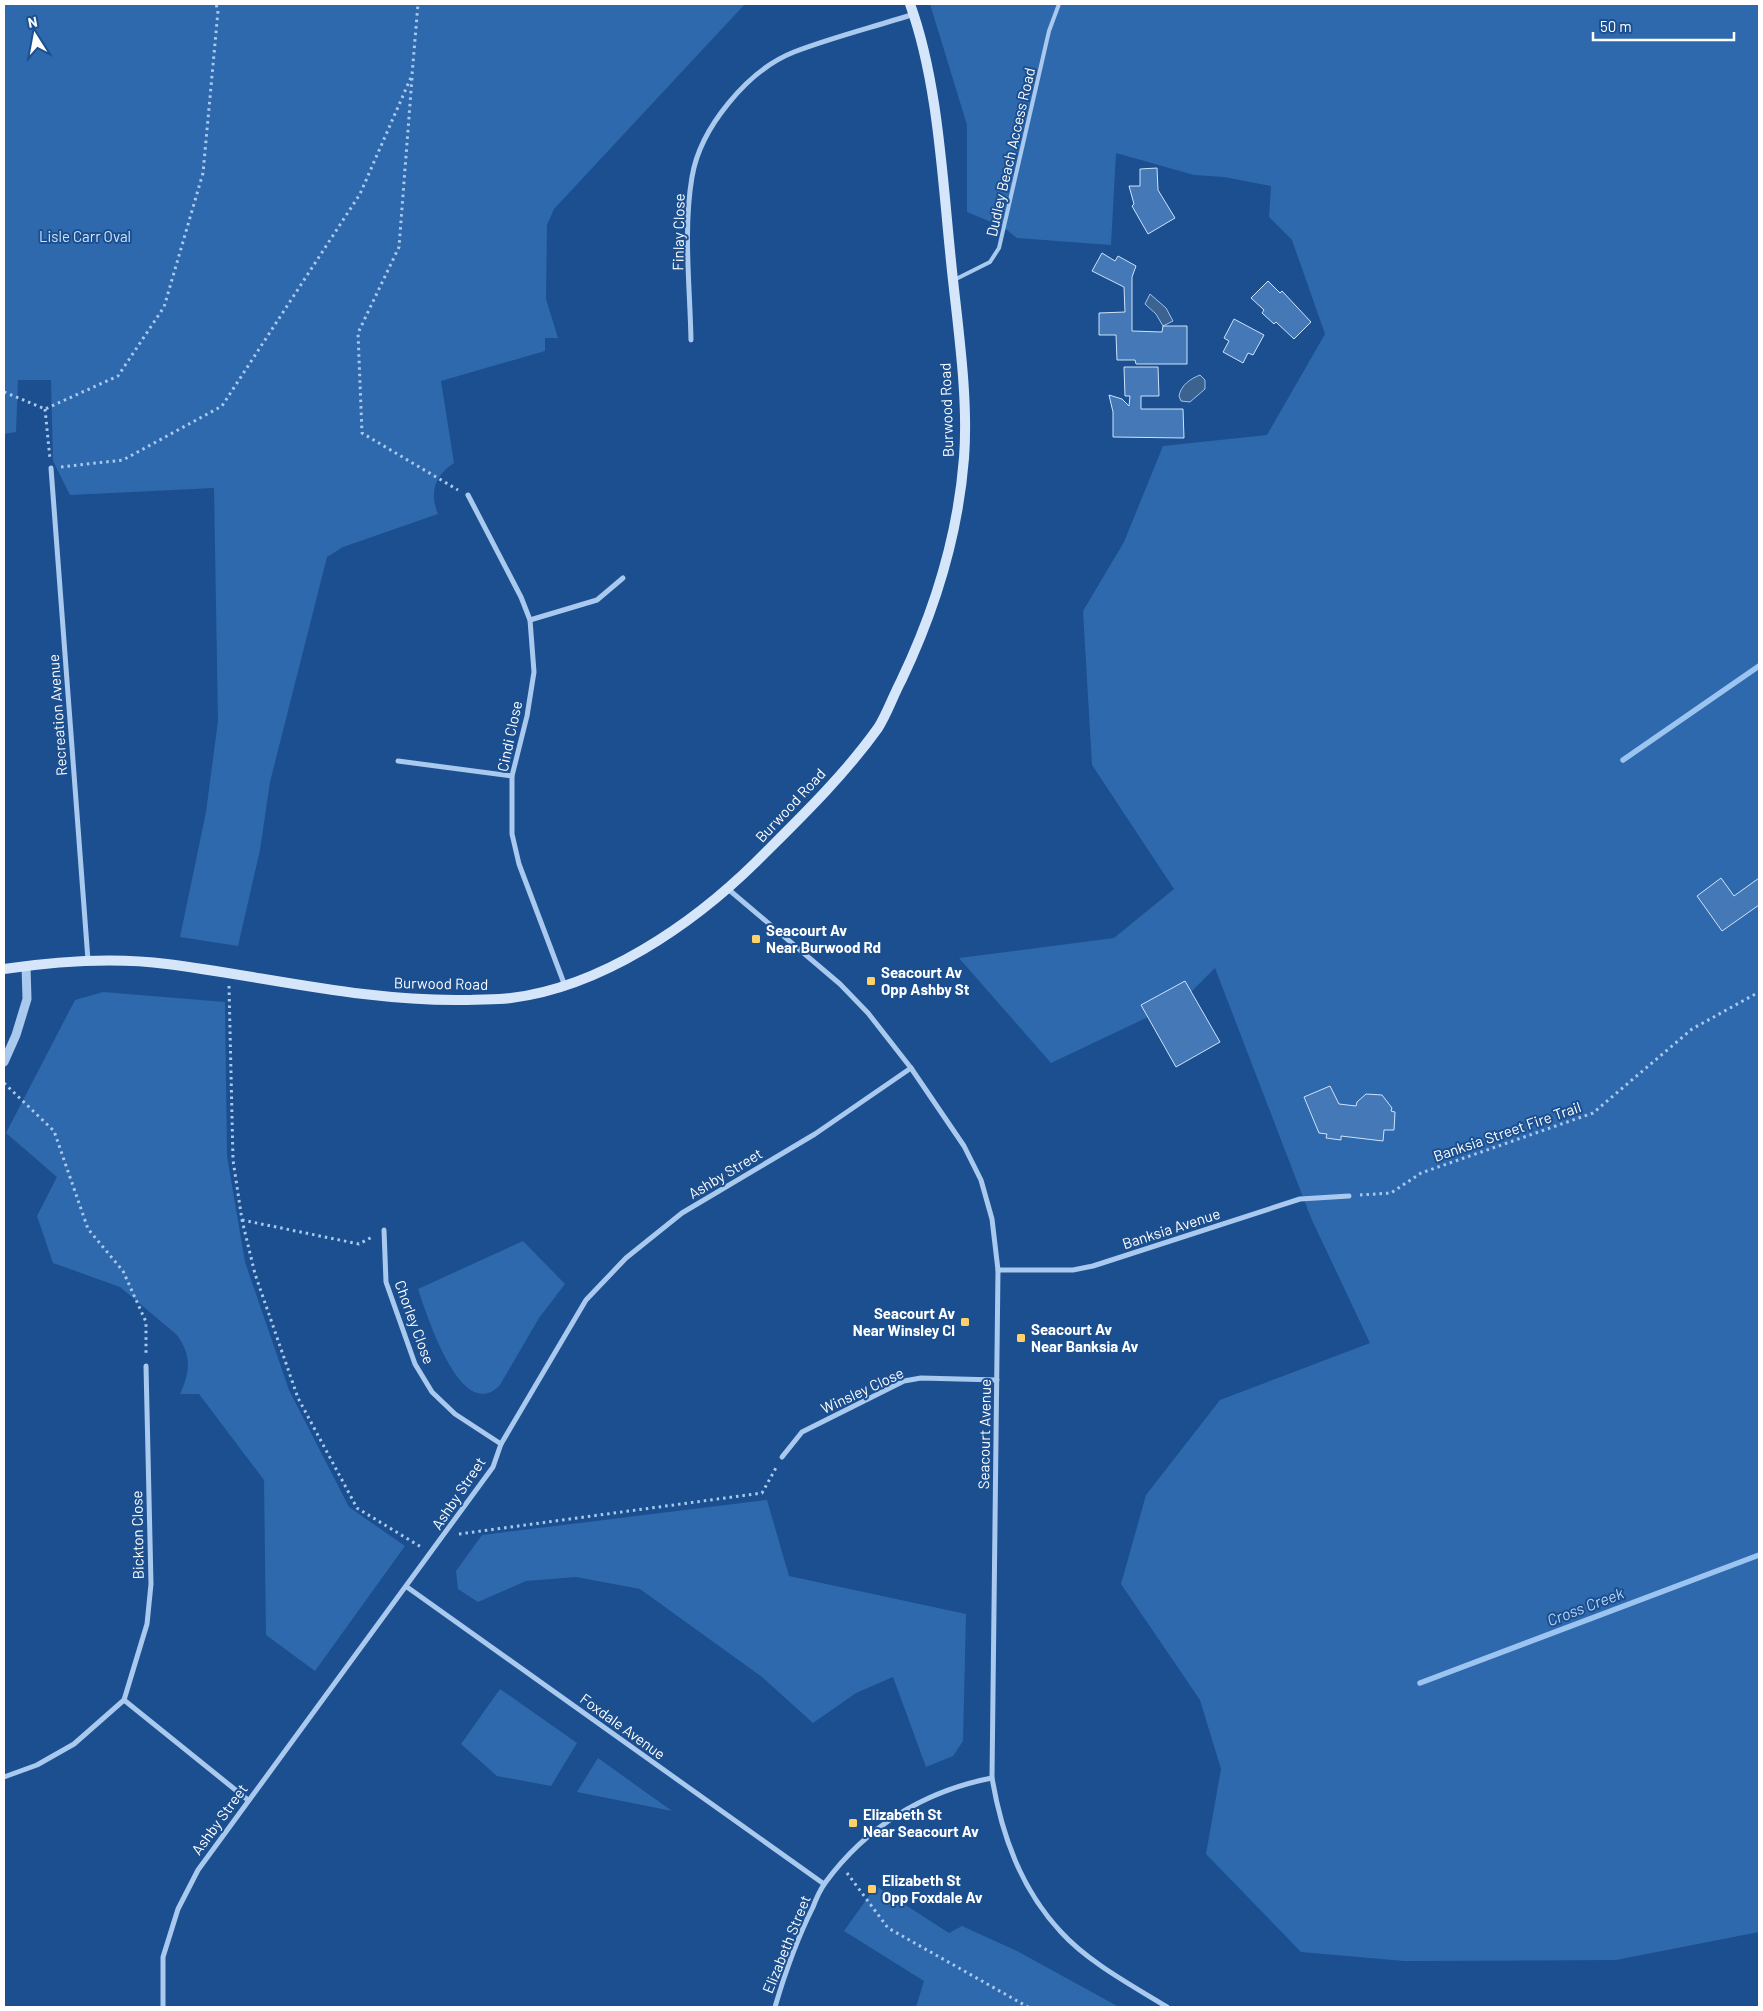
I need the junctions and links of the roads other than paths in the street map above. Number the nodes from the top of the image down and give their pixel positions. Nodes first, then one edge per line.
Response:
1 (910, 4) edge
2 (1059, 4) edge
3 (914, 14) junction
4 (952, 281) junction
5 (691, 340) dead end
6 (51, 468) road end
7 (468, 495) road end
8 (623, 578) dead end
9 (530, 620) junction
10 (398, 761) dead end
11 (512, 776) junction
12 (728, 889) junction
13 (88, 960) junction
14 (26, 966) junction
15 (4, 970) edge
16 (565, 988) junction
17 (4, 1062) edge
18 (910, 1068) junction
19 (1349, 1196) road end
20 (384, 1230) road end
21 (998, 1270) junction
22 (146, 1366) road end
23 (997, 1380) junction
24 (501, 1444) junction
25 (782, 1457) road end
26 (407, 1587) junction
27 (124, 1700) junction
28 (4, 1776) edge
29 (992, 1778) junction
30 (248, 1800) junction
31 (824, 1884) junction
32 (163, 2007) edge
33 (774, 2007) edge
34 (1167, 2007) edge

1 - 3 main road, Burwood Road
2 - 4 lane, Dudley Beach Access Road
3 - 4 main road, Burwood Road
3 - 5 street, Finlay Close
4 - 12 main road, Burwood Road
6 - 13 street, Recreation Avenue
7 - 9 street, Cindi Close
8 - 9 street
9 - 11 street, Cindi Close
10 - 11 street
11 - 16 street, Cindi Close
12 - 16 main road, Burwood Road
12 - 18 street, Seacourt Avenue
13 - 14 main road, Burwood Road
13 - 16 main road, Burwood Road
14 - 15 main road, Burwood Road
14 - 17 street
18 - 21 street, Seacourt Avenue
18 - 24 street, Ashby Street
19 - 21 street, Banksia Avenue
20 - 24 street, Chorley Close
21 - 23 street, Seacourt Avenue
22 - 27 street, Bickton Close
23 - 25 street, Winsley Close
23 - 29 street, Seacourt Avenue
24 - 26 street, Ashby Street
26 - 30 street, Ashby Street
26 - 31 street, Foxdale Avenue
27 - 28 street
27 - 30 street
29 - 31 street, Elizabeth Street
29 - 34 street, Seacourt Avenue
30 - 32 street, Ashby Street
31 - 33 street, Elizabeth Street

